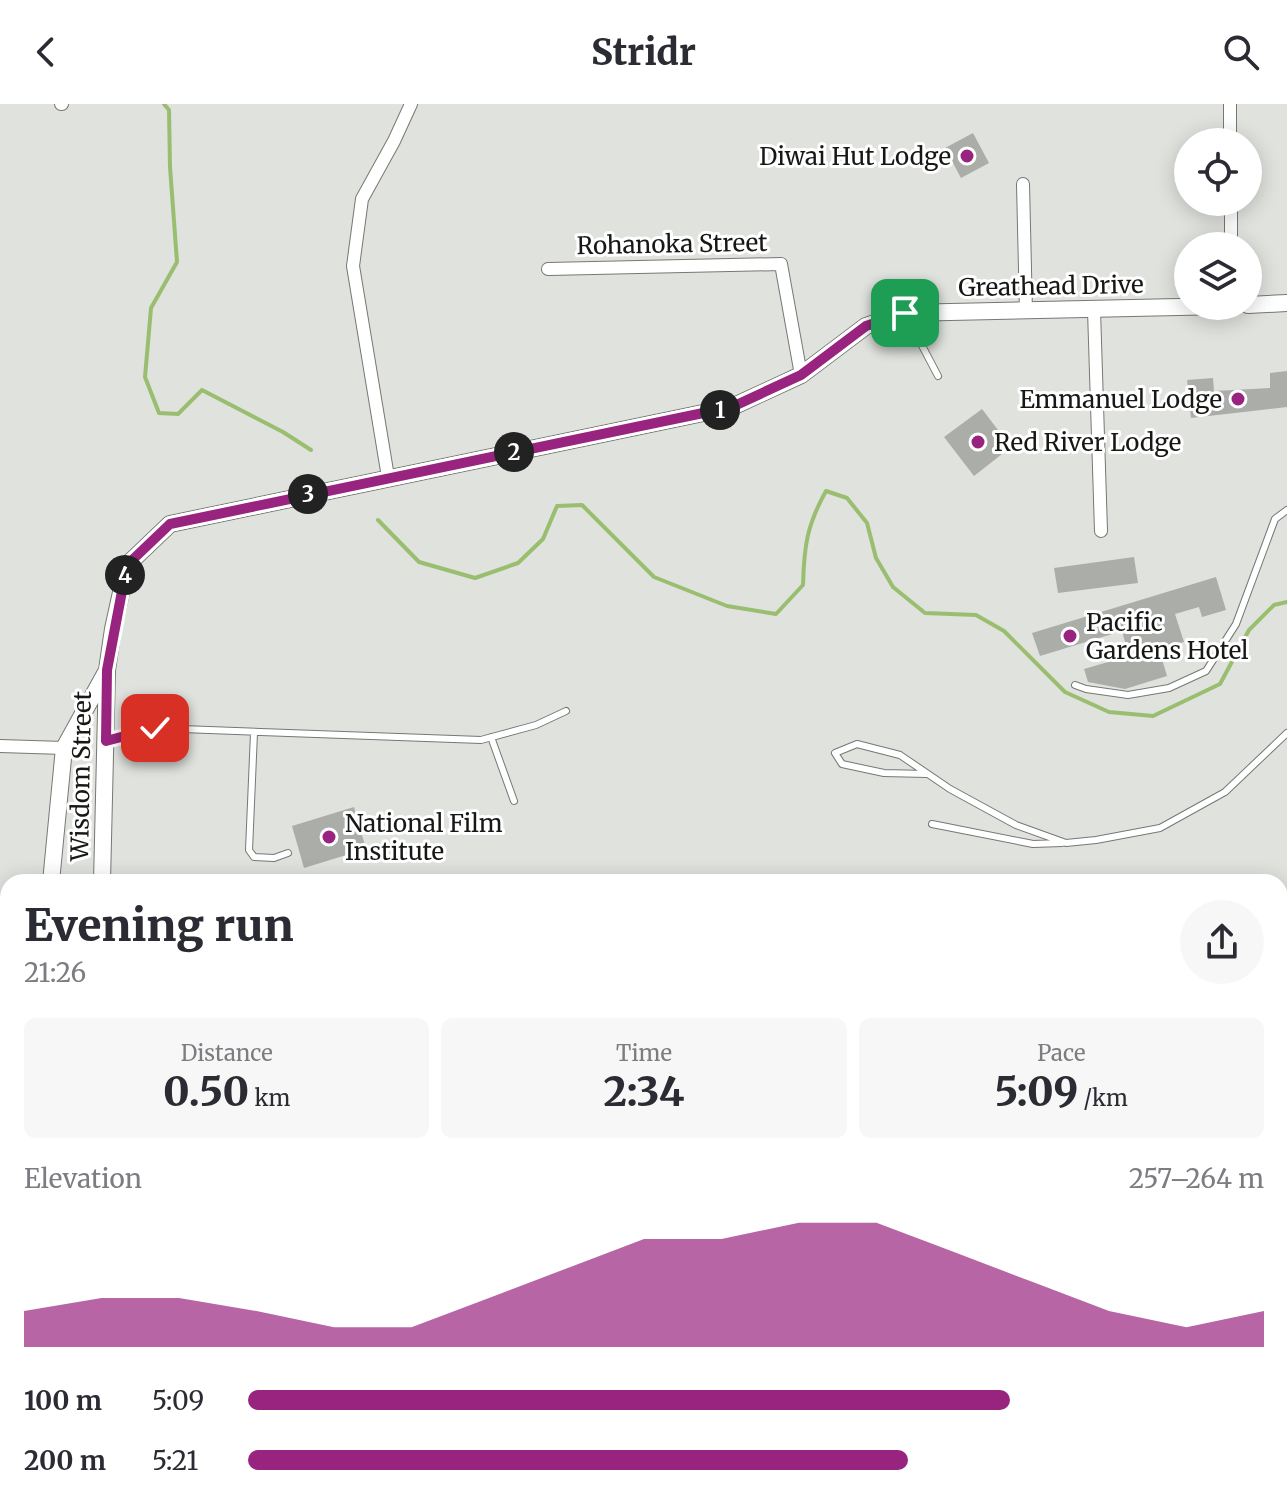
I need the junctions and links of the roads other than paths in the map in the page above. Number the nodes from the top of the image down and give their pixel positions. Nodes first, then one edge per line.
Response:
1 (411, 104) edge
2 (1230, 104) edge
3 (1230, 128) edge
4 (1023, 184) dead end
5 (548, 269) dead end
6 (1287, 303) edge
7 (1262, 304) edge
8 (1174, 308) edge
9 (1094, 310) junction
10 (1026, 312) junction
11 (905, 313) junction
12 (801, 375) junction
13 (938, 376) dead end
14 (388, 477) junction
15 (1287, 510) edge
16 (1101, 531) dead end
17 (107, 670) junction
18 (1075, 685) dead end
19 (566, 711) dead end
20 (254, 733) junction
21 (1287, 733) edge
22 (491, 737) junction
23 (106, 741) junction
24 (0, 746) edge
25 (64, 748) junction
26 (927, 774) junction
27 (514, 801) dead end
28 (932, 824) dead end
29 (1066, 843) junction
30 (288, 853) dead end
31 (52, 874) edge
32 (102, 874) edge

1 - 14 street
2 - 3 street
4 - 10 street
5 - 12 street, Rohanoka Street
6 - 7 street
8 - 9 street, Greathead Drive
9 - 10 street, Greathead Drive
9 - 16 street
10 - 11 street, Greathead Drive
11 - 12 street, Greathead Drive
11 - 13 lane
12 - 14 street, Greathead Drive
14 - 17 street, Greathead Drive
15 - 18 lane
17 - 23 street, Wisdom Street
17 - 25 street
19 - 22 lane
20 - 22 lane
20 - 23 lane
20 - 30 lane
21 - 29 lane
22 - 27 lane
23 - 32 street, Wisdom Street
24 - 25 street
25 - 31 street
26 - 26 lane
26 - 29 lane
28 - 29 lane

